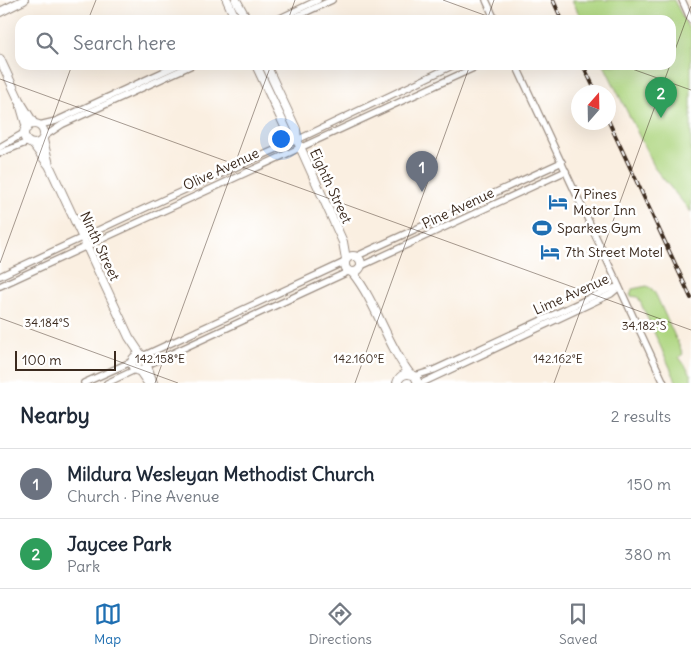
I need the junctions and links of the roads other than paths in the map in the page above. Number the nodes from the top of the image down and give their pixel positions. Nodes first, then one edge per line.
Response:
1 (24, 0) edge
2 (226, 0) edge
3 (236, 0) edge
4 (318, 0) edge
5 (332, 0) edge
6 (486, 0) edge
7 (682, 0) edge
8 (0, 12) edge
9 (234, 15) edge
10 (244, 15) edge
11 (286, 15) edge
12 (300, 15) edge
13 (493, 15) edge
14 (691, 20) edge
15 (0, 59) edge
16 (167, 70) edge
17 (181, 70) edge
18 (258, 70) edge
19 (268, 70) edge
20 (444, 70) edge
21 (468, 70) edge
22 (518, 70) edge
23 (31, 127) junction
24 (44, 138) junction
25 (31, 143) junction
26 (298, 144) junction
27 (0, 147) edge
28 (0, 153) edge
29 (562, 162) junction
30 (49, 165) junction
31 (548, 168) junction
32 (566, 171) junction
33 (552, 178) junction
34 (85, 242) junction
35 (343, 242) junction
36 (367, 251) junction
37 (356, 256) junction
38 (346, 260) junction
39 (372, 261) junction
40 (361, 267) junction
41 (351, 272) junction
42 (0, 276) edge
43 (0, 286) edge
44 (619, 287) junction
45 (366, 292) junction
46 (202, 329) junction
47 (206, 338) junction
48 (138, 357) junction
49 (397, 358) junction
50 (143, 368) junction
51 (414, 378) edge
52 (398, 380) edge
53 (84, 383) edge
54 (107, 383) edge
55 (148, 383) edge
56 (153, 383) edge
57 (422, 383) edge
58 (664, 383) edge

1 - 8 street
2 - 9 street
3 - 10 street
4 - 11 street
5 - 12 street
6 - 13 street
7 - 14 street
15 - 23 street
16 - 23 street
17 - 24 street
18 - 26 street, Eighth Street
19 - 26 street, Eighth Street
20 - 26 street, Olive Avenue
21 - 26 street, Olive Avenue
22 - 29 street
23 - 24 street, Ninth Street
23 - 25 street, Ninth Street
23 - 27 street
24 - 25 street
24 - 30 street, Ninth Street
25 - 28 street
25 - 30 street, Ninth Street
26 - 34 street, Olive Avenue
26 - 34 street, Olive Avenue
26 - 35 street, Eighth Street
29 - 31 street, Pine Avenue
29 - 32 street
30 - 34 street, Ninth Street
31 - 33 street
31 - 36 street, Pine Avenue
32 - 33 street, Pine Avenue
32 - 44 street
33 - 39 street, Pine Avenue
34 - 42 street, Olive Avenue
34 - 43 street, Olive Avenue
34 - 48 street, Ninth Street
35 - 37 street, Eighth Street
35 - 38 street, Eighth Street
36 - 37 street, Pine Avenue
36 - 39 street
37 - 38 street
37 - 40 street
38 - 41 street
38 - 46 street
39 - 40 street, Pine Avenue
40 - 41 street
40 - 45 street
41 - 45 street
41 - 47 street
44 - 51 street, Lime Avenue
44 - 57 street, Lime Avenue
44 - 58 street
45 - 49 street
46 - 47 street
46 - 48 street
47 - 50 street
48 - 50 street
48 - 50 street
48 - 53 street
49 - 51 street
49 - 52 street
50 - 54 street
50 - 55 street
50 - 56 street
51 - 52 street

